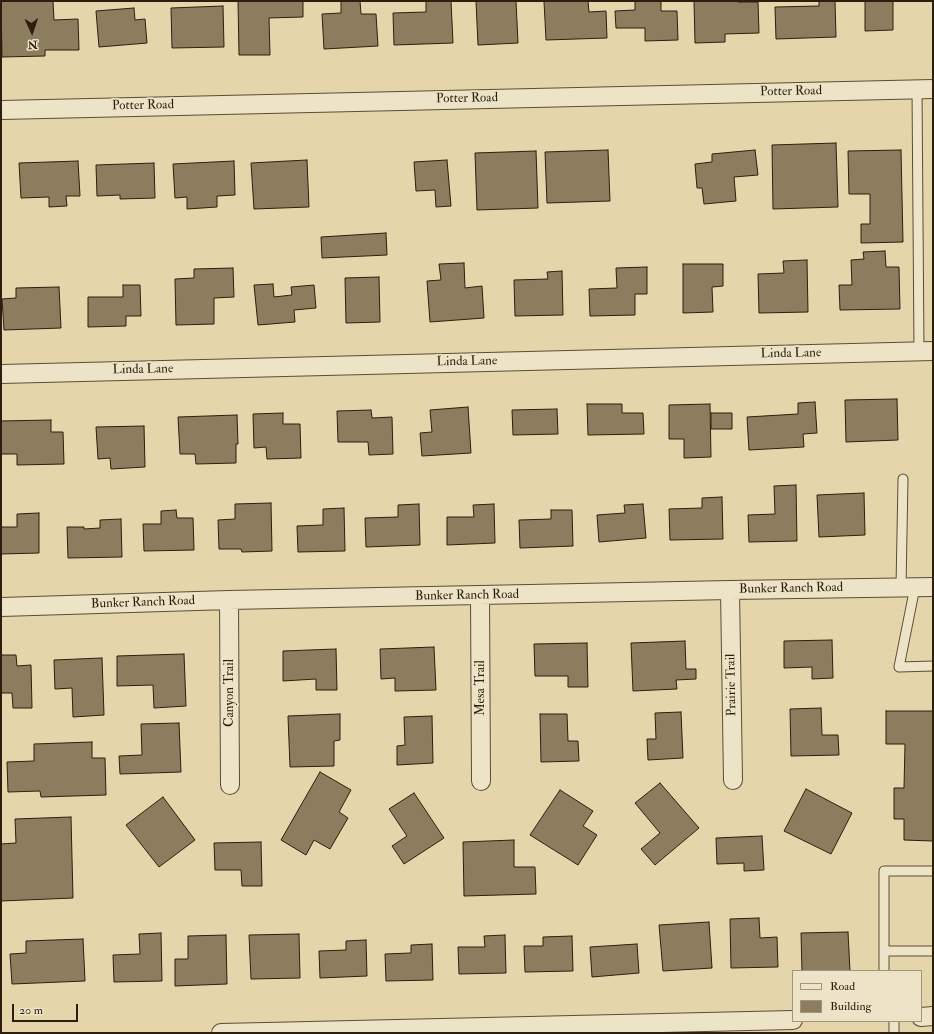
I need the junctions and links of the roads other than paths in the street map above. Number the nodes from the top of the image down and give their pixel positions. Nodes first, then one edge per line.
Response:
1 (925, 89) edge
2 (1, 110) edge
3 (926, 351) edge
4 (1, 374) edge
5 (903, 478) dead end
6 (908, 587) junction
7 (933, 587) edge
8 (730, 590) junction
9 (480, 595) junction
10 (229, 600) junction
11 (1, 607) edge
12 (933, 666) edge
13 (733, 780) dead end
14 (481, 781) dead end
15 (230, 785) dead end
16 (933, 871) edge
17 (884, 951) junction
18 (933, 951) edge
19 (884, 970) edge
20 (922, 1016) edge
21 (933, 1016) edge
22 (792, 1020) edge
23 (894, 1022) edge
24 (221, 1033) edge
25 (894, 1033) edge

1 - 2 street, Potter Road
1 - 3 lane
3 - 4 street, Linda Lane
5 - 6 lane
6 - 7 street, Bunker Ranch Road
6 - 8 street, Bunker Ranch Road
6 - 12 lane
8 - 9 street, Bunker Ranch Road
8 - 13 street, Prairie Trail
9 - 10 street, Bunker Ranch Road
9 - 14 street, Mesa Trail
10 - 11 street, Bunker Ranch Road
10 - 15 street, Canyon Trail
16 - 17 lane
17 - 18 lane
17 - 19 lane
20 - 21 street
22 - 24 street
23 - 25 lane

